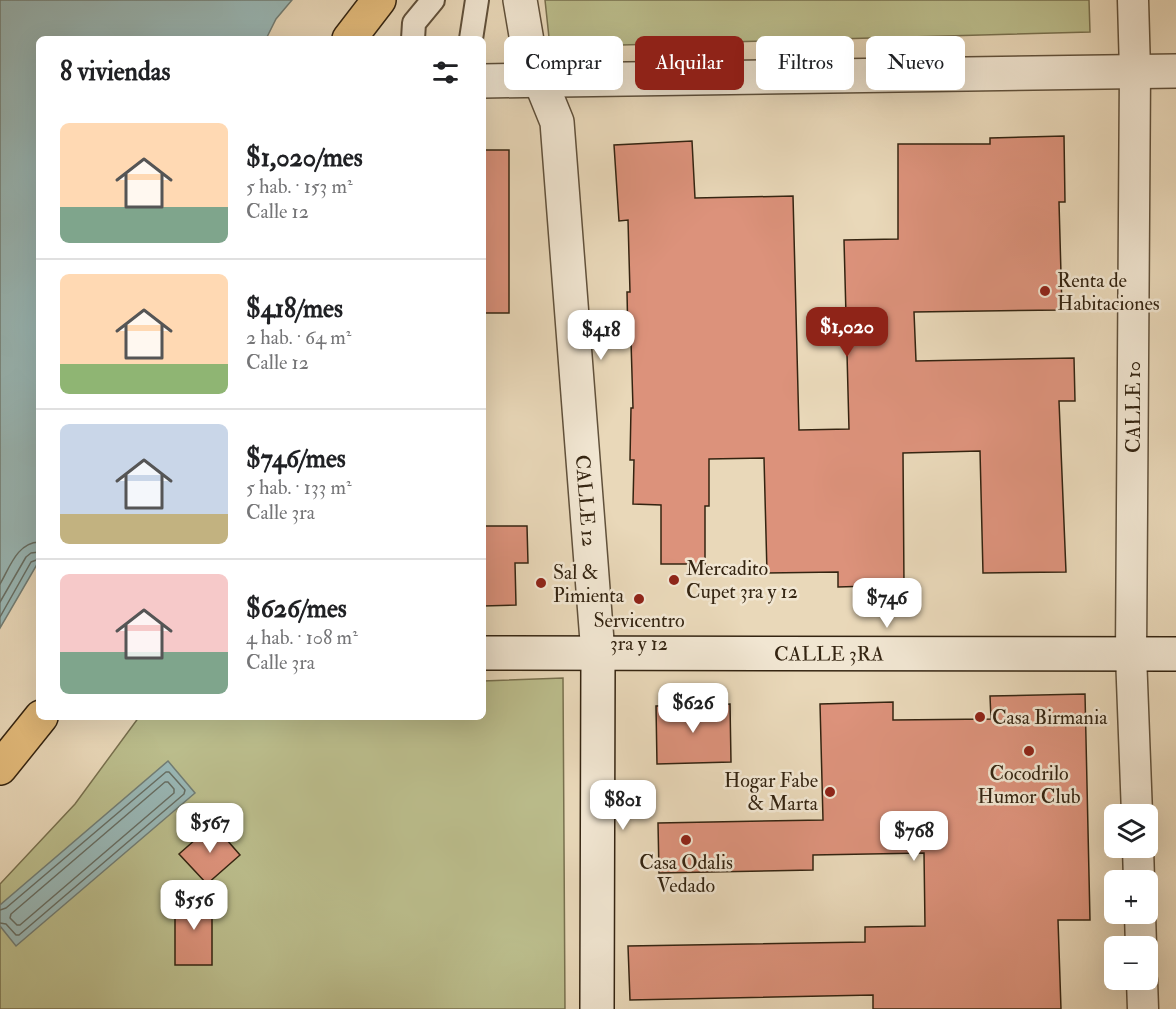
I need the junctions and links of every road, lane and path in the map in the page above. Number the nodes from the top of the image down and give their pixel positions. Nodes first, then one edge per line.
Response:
1 (379, 0) edge
2 (433, 0) edge
3 (477, 0) edge
4 (520, 0) edge
5 (1133, 0) edge
6 (351, 36) edge
7 (413, 36) edge
8 (471, 36) edge
9 (526, 36) edge
10 (1135, 71) junction
11 (1176, 71) edge
12 (623, 80) edge
13 (486, 81) edge
14 (504, 81) edge
15 (545, 90) edge
16 (486, 653) edge
17 (598, 654) junction
18 (1176, 654) edge
19 (1131, 655) junction
20 (39, 720) edge
21 (0, 768) edge
22 (1137, 804) edge
23 (1142, 990) edge
24 (597, 1009) edge
25 (1143, 1009) edge

1 - 6 highway
2 - 7 street
3 - 8 street
4 - 9 street, CALLE 12
5 - 10 street, CALLE 10
10 - 11 street
10 - 12 street
10 - 19 street, CALLE 10
13 - 14 street
15 - 17 street, CALLE 12
16 - 17 street, CALLE 3RA
17 - 19 street, CALLE 3RA
17 - 24 street, CALLE 12
18 - 19 street, CALLE 3RA
19 - 22 street, CALLE 10
20 - 21 highway
23 - 25 street

